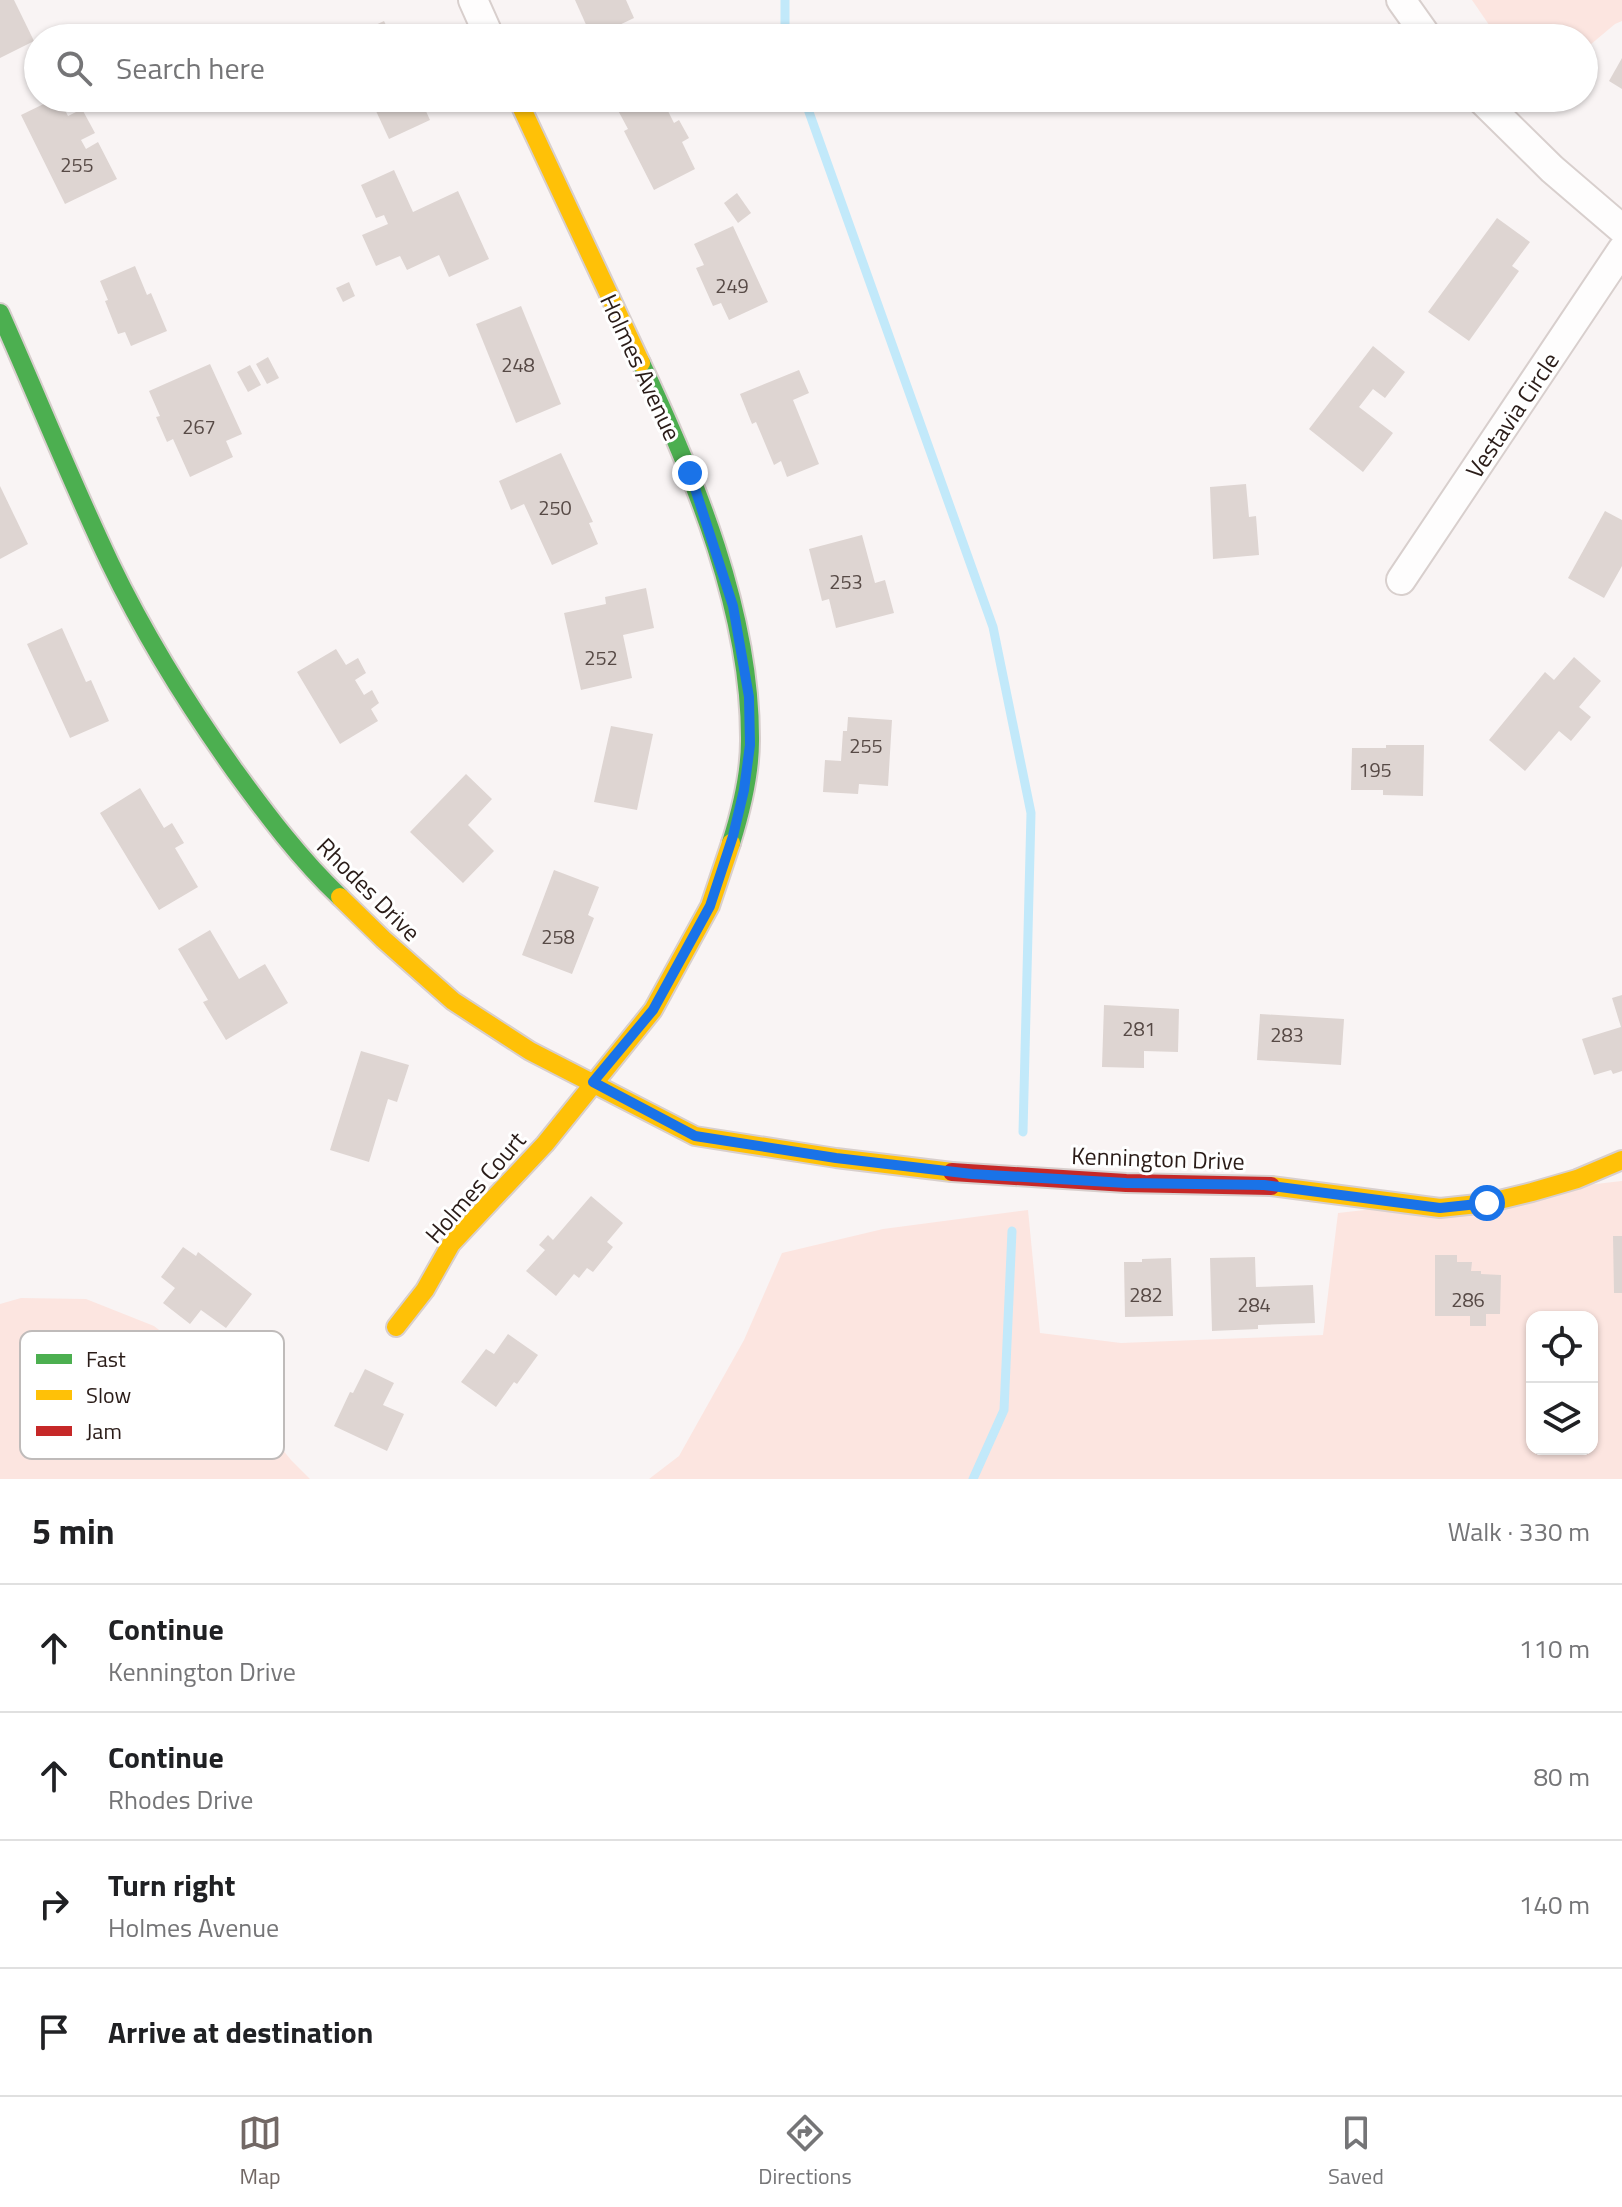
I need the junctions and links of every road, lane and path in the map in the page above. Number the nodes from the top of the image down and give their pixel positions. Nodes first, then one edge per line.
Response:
1 (473, 0) edge
2 (1401, 0) edge
3 (484, 24) edge
4 (1418, 24) edge
5 (523, 112) edge
6 (1494, 112) edge
7 (1622, 229) edge
8 (1622, 250) edge
9 (0, 313) edge
10 (1401, 580) dead end
11 (593, 1082) junction
12 (1622, 1160) edge
13 (972, 1174) joint
14 (396, 1327) dead end

1 - 3 street
2 - 4 street
5 - 11 street, Holmes Avenue
6 - 7 street
8 - 10 street, Vestavia Circle
9 - 11 street, Rhodes Drive
11 - 13 street, Rhodes Drive
11 - 14 street, Holmes Court
12 - 13 street, Kennington Drive

